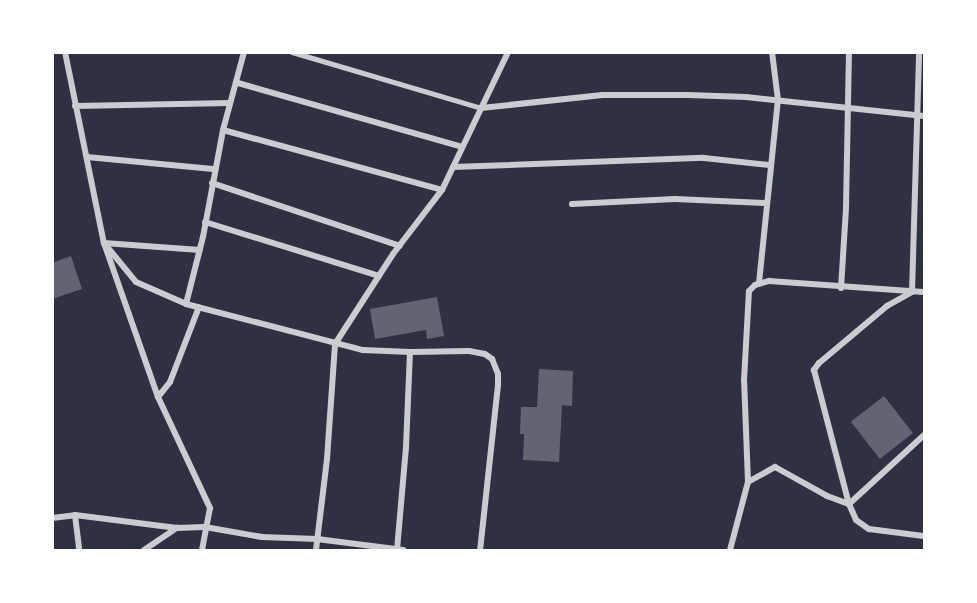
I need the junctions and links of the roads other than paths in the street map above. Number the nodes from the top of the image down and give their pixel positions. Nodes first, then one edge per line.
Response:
1 (65, 52) edge
2 (244, 52) edge
3 (292, 52) edge
4 (508, 52) edge
5 (772, 52) edge
6 (849, 52) edge
7 (919, 52) edge
8 (238, 83) junction
9 (778, 100) junction
10 (230, 103) junction
11 (75, 106) junction
12 (847, 107) junction
13 (481, 108) junction
14 (921, 116) edge
15 (223, 130) junction
16 (462, 147) junction
17 (87, 157) junction
18 (770, 165) junction
19 (453, 167) junction
20 (215, 168) junction
21 (212, 183) junction
22 (442, 190) junction
23 (766, 203) junction
24 (572, 204) dead end
25 (205, 222) junction
26 (104, 243) junction
27 (400, 246) junction
28 (200, 250) junction
29 (379, 276) junction
30 (759, 283) junction
31 (841, 288) junction
32 (912, 292) junction
33 (924, 292) edge
34 (186, 304) junction
35 (199, 307) junction
36 (335, 344) junction
37 (410, 352) junction
38 (158, 397) junction
39 (924, 435) edge
40 (748, 482) junction
41 (849, 504) junction
42 (75, 515) junction
43 (52, 518) edge
44 (205, 527) junction
45 (177, 528) junction
46 (924, 536) edge
47 (317, 539) junction
48 (79, 550) edge
49 (144, 550) edge
50 (202, 550) edge
51 (316, 550) edge
52 (397, 550) edge
53 (404, 550) edge
54 (480, 550) edge
55 (730, 550) edge

1 - 11 street
2 - 8 street
3 - 13 street
4 - 13 street
5 - 9 street
6 - 12 street
7 - 14 street
8 - 10 street
8 - 16 street
9 - 12 street
9 - 13 street
9 - 18 street
10 - 11 street
10 - 15 street
11 - 17 street
12 - 14 street
12 - 31 street
13 - 16 street
14 - 32 street
15 - 20 street
15 - 22 street
16 - 19 street
17 - 20 street
17 - 26 street
18 - 19 street
18 - 23 street
19 - 22 street
20 - 21 street
21 - 25 street
21 - 27 street
22 - 27 street
23 - 24 street
23 - 30 street
25 - 28 street
25 - 29 street
26 - 28 street
26 - 34 street
26 - 38 street
27 - 29 street
28 - 34 street
29 - 36 street
30 - 31 street
30 - 40 street
31 - 32 street
32 - 33 street
32 - 41 street
34 - 35 street
35 - 36 street
35 - 38 street
36 - 37 street
36 - 47 street
37 - 52 street
37 - 54 street
38 - 44 street
39 - 41 street
40 - 41 street
40 - 55 street
41 - 46 street
42 - 43 street
42 - 45 street
42 - 48 street
44 - 45 street
44 - 47 street
44 - 50 street
45 - 49 street
47 - 51 street
47 - 52 street
52 - 53 street

